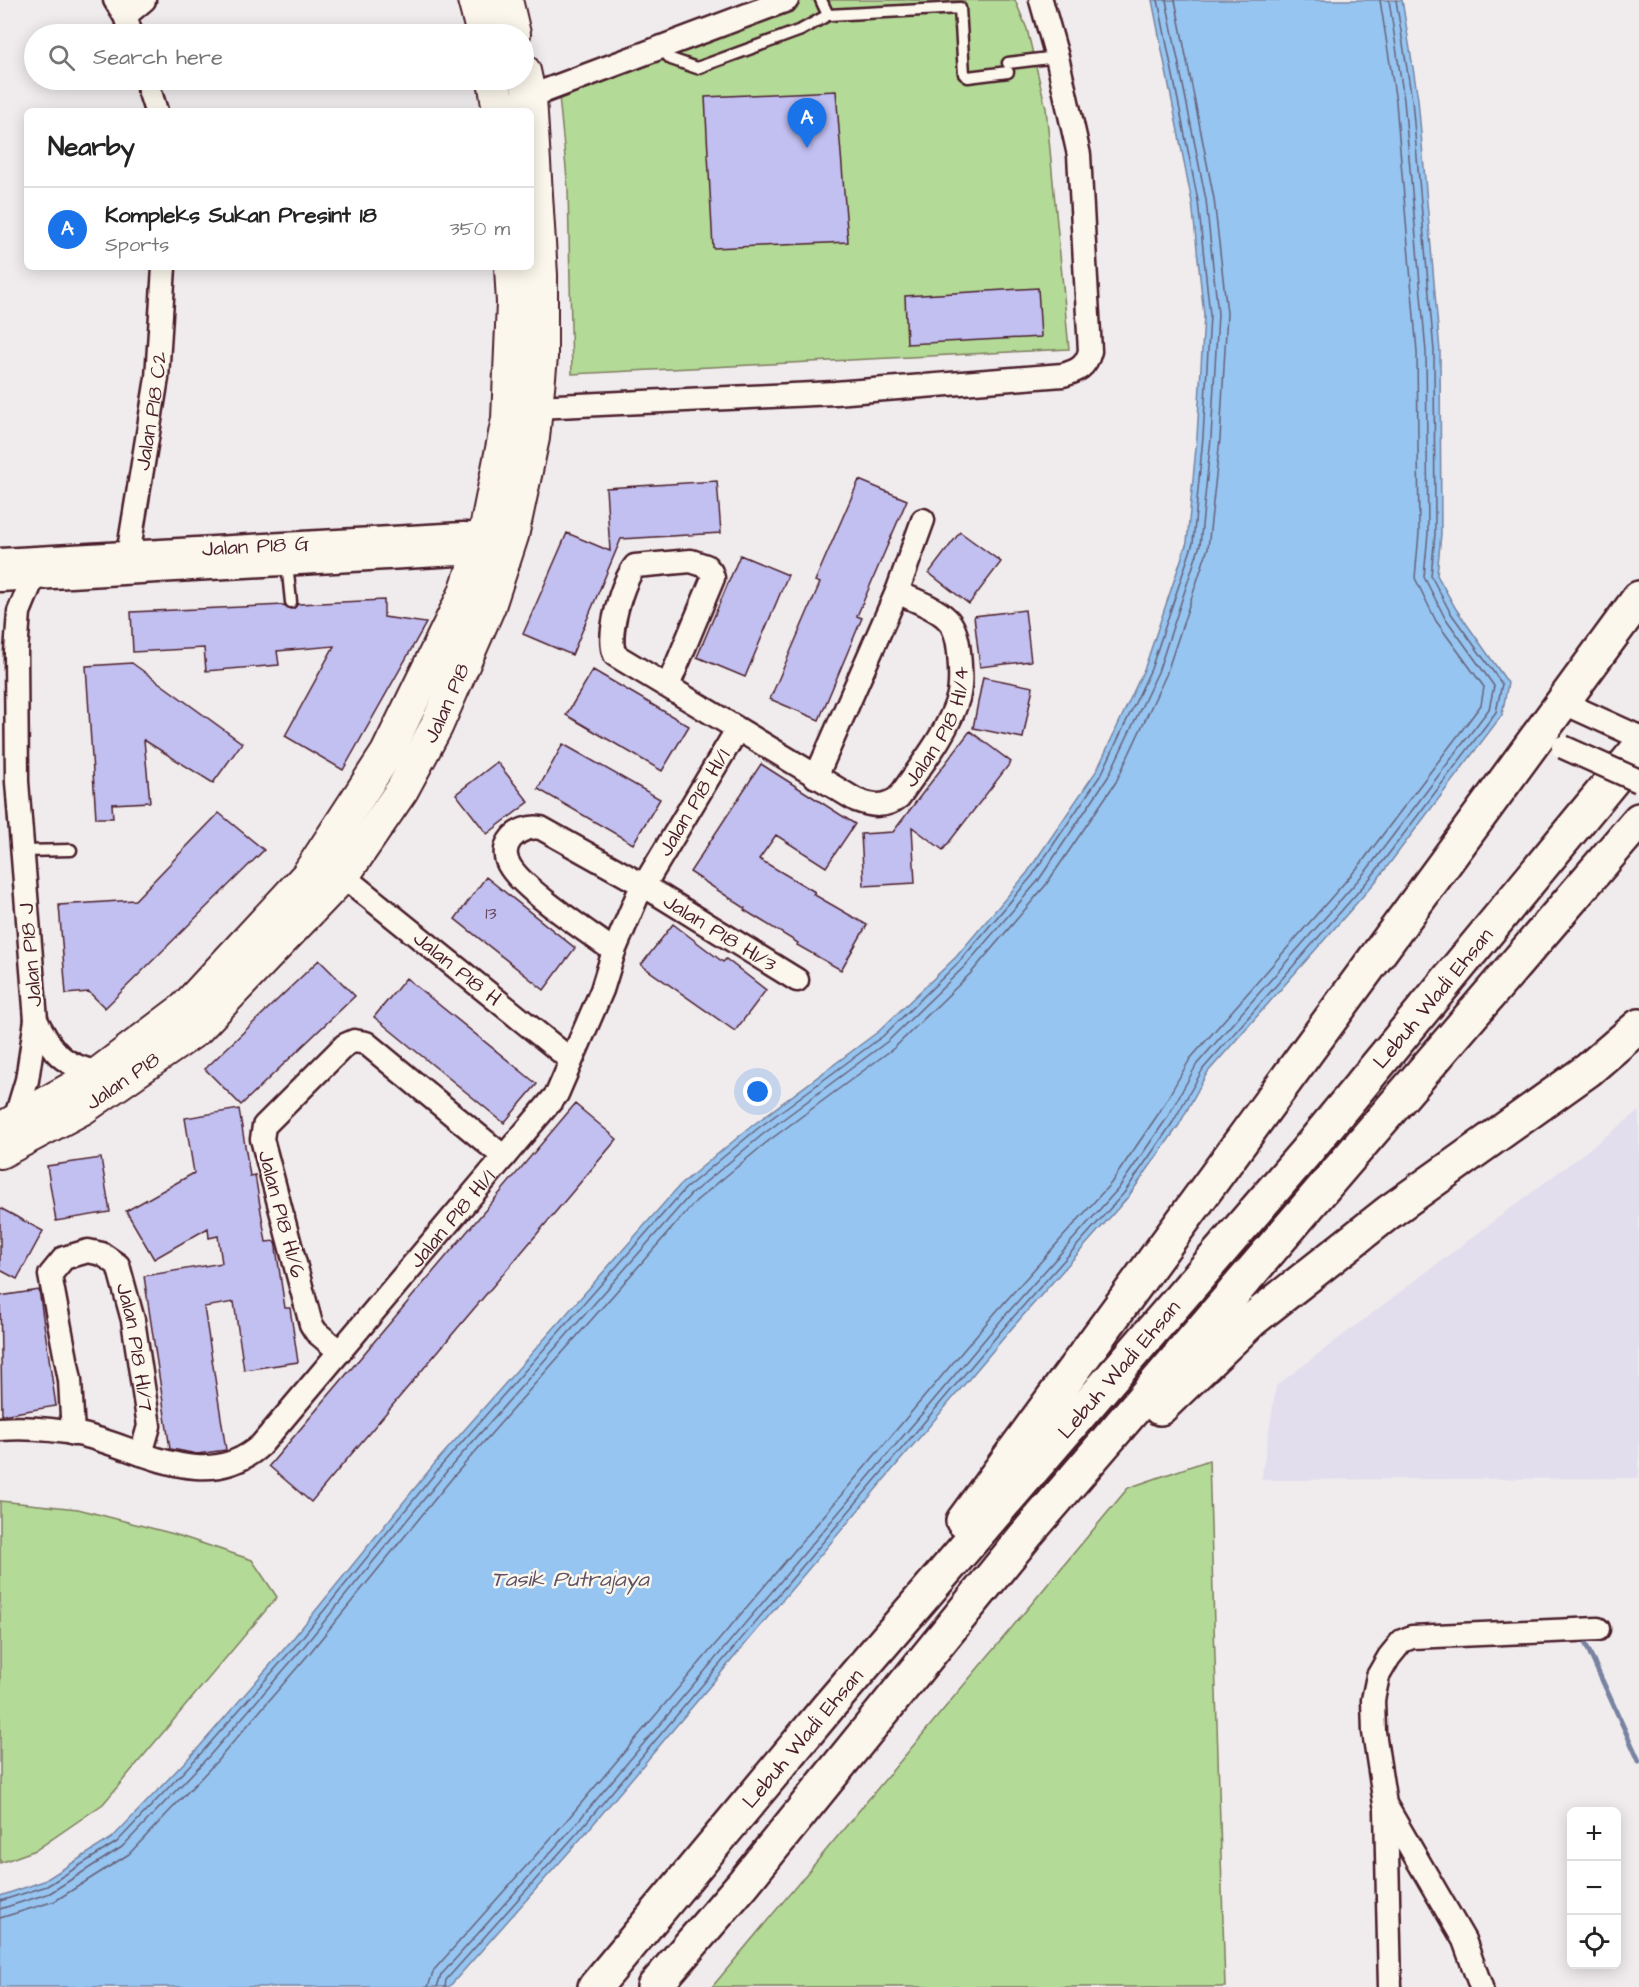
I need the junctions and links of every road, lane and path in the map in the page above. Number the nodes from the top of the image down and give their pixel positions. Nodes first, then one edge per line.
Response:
1 (144, 0) edge
2 (474, 0) edge
3 (506, 0) edge
4 (787, 0) edge
5 (821, 0) edge
6 (1041, 0) edge
7 (828, 15) junction
8 (124, 17) edge
9 (480, 24) edge
10 (512, 24) edge
11 (661, 49) junction
12 (1058, 57) junction
13 (534, 83) edge
14 (149, 90) edge
15 (516, 90) edge
16 (527, 90) edge
17 (497, 99) edge
18 (155, 108) edge
19 (529, 108) edge
20 (534, 180) edge
21 (164, 270) edge
22 (511, 270) edge
23 (536, 407) junction
24 (923, 520) dead end
25 (495, 545) junction
26 (286, 554) junction
27 (128, 555) junction
28 (0, 560) edge
29 (33, 578) junction
30 (0, 580) edge
31 (897, 592) junction
32 (1639, 598) edge
33 (291, 602) dead end
34 (0, 664) edge
35 (668, 686) junction
36 (1562, 702) junction
37 (737, 730) junction
38 (1536, 737) junction
39 (1639, 737) edge
40 (1639, 748) edge
41 (816, 777) junction
42 (1639, 781) edge
43 (17, 783) junction
44 (1639, 820) edge
45 (72, 850) dead end
46 (22, 851) junction
47 (344, 876) junction
48 (643, 885) junction
49 (614, 951) junction
50 (798, 980) dead end
51 (36, 1020) junction
52 (1639, 1026) edge
53 (571, 1060) junction
54 (99, 1073) junction
55 (7, 1126) edge
56 (0, 1152) edge
57 (504, 1157) junction
58 (340, 1352) junction
59 (0, 1429) edge
60 (73, 1434) junction
61 (141, 1454) junction
62 (1025, 1536) junction
63 (1598, 1629) dead end
64 (829, 1706) junction
65 (1385, 1804) junction
66 (742, 1885) junction
67 (686, 1968) dead end
68 (595, 1987) edge
69 (654, 1987) edge
70 (1390, 1987) edge
71 (1481, 1987) edge

1 - 8 street
2 - 9 street
3 - 10 street
4 - 11 street
5 - 7 lane
6 - 12 street
7 - 11 lane
7 - 12 lane
11 - 13 street
12 - 23 street
14 - 18 street
15 - 17 street
16 - 19 street, Jalan P18
20 - 23 street, Jalan P18
21 - 27 street, Jalan P18 C2
22 - 25 street, Jalan P18
23 - 25 street, Jalan P18
24 - 31 street
25 - 26 street, Jalan P18 G
25 - 47 street, Jalan P18
25 - 54 street, Jalan P18
26 - 27 street, Jalan P18 G
26 - 29 street, Jalan P18 G
26 - 33 lane
27 - 28 street, Jalan P18 G
29 - 30 street, Jalan P18 G
29 - 43 street, Jalan P18 J
31 - 41 street
31 - 41 street, Jalan P18 H1/4
32 - 36 main road
34 - 43 street, Jalan P18 J
35 - 35 street, Jalan P18 H1/4
35 - 37 street, Jalan P18 H1/4
36 - 38 main road
36 - 39 street
37 - 41 street, Jalan P18 H1/4
37 - 48 street, Jalan P18 H1/1
38 - 42 street, bridge
38 - 64 main road
40 - 64 main road, Lebuh Wadi Ehsan
43 - 46 street, Jalan P18 J
44 - 62 main road, Lebuh Wadi Ehsan
45 - 46 lane
46 - 51 street, Jalan P18 J
47 - 53 street, Jalan P18 H
47 - 56 street, Jalan P18
48 - 49 street, Jalan P18 H1/1
48 - 49 street, Jalan P18 H1/3
48 - 50 street, Jalan P18 H1/3
49 - 53 street, Jalan P18 H1/1
51 - 54 street, Jalan P18 J
51 - 55 street, Jalan P18 J
52 - 62 main road
53 - 57 street, Jalan P18 H1/1
54 - 55 street, Jalan P18
57 - 58 street, Jalan P18 H1/1
57 - 58 street, Jalan P18 H1/6
58 - 61 street, Jalan P18 H1/1
59 - 60 street, Jalan P18 H1/1
60 - 61 street, Jalan P18 H1/1
60 - 61 street, Jalan P18 H1/7
62 - 66 main road, Lebuh Wadi Ehsan
63 - 65 street
64 - 68 main road, Lebuh Wadi Ehsan
65 - 70 street
65 - 71 street
66 - 67 lane
66 - 69 main road, Lebuh Wadi Ehsan

